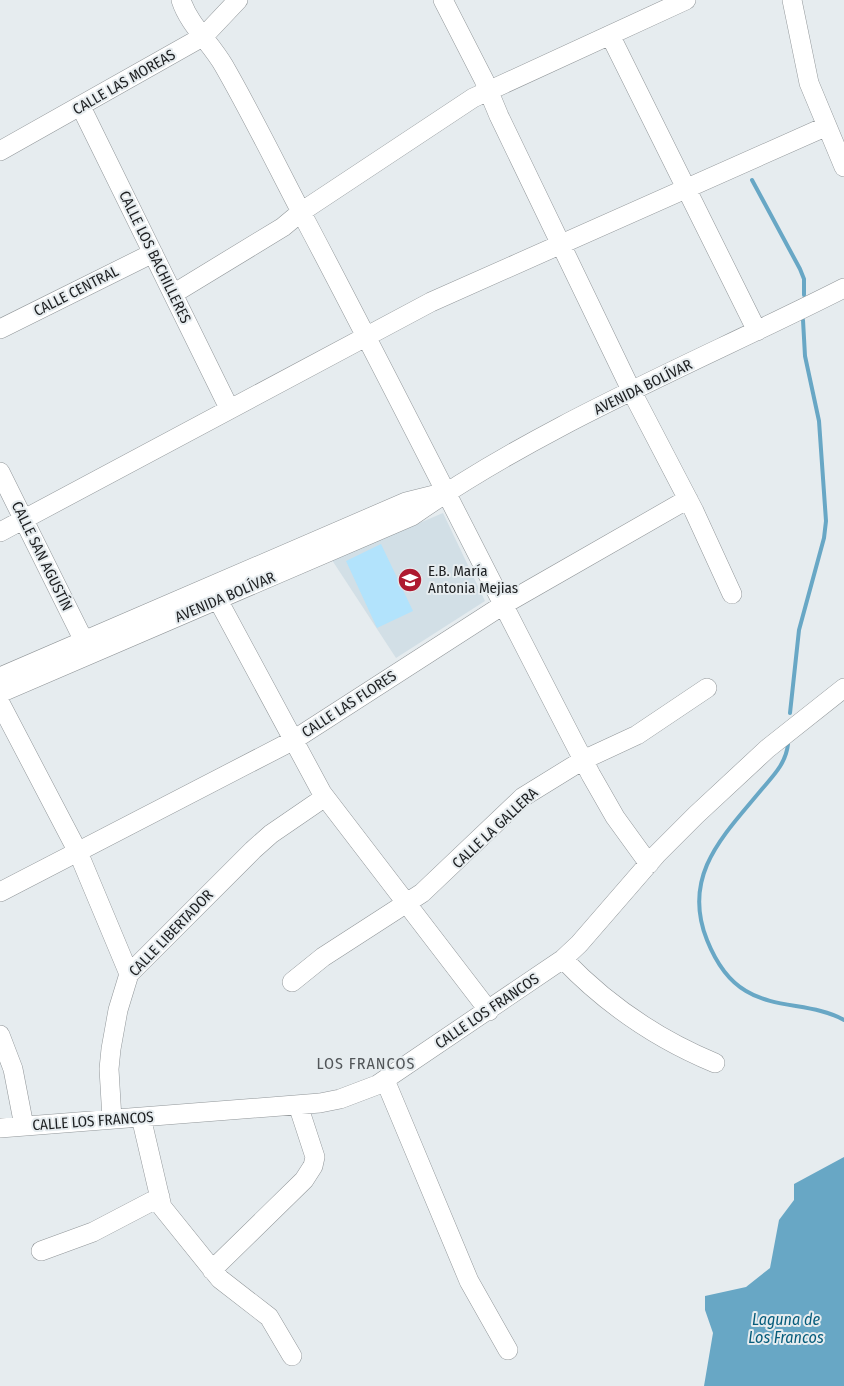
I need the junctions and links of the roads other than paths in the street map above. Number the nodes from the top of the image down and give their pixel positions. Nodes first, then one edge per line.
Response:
1 (181, 0) edge
2 (238, 0) edge
3 (443, 0) edge
4 (686, 0) edge
5 (792, 0) edge
6 (610, 35) junction
7 (204, 36) junction
8 (489, 90) junction
9 (81, 107) junction
10 (827, 126) junction
11 (0, 152) edge
12 (844, 167) edge
13 (687, 188) junction
14 (301, 212) junction
15 (560, 243) junction
16 (153, 253) junction
17 (844, 288) edge
18 (173, 294) junction
19 (0, 329) edge
20 (757, 331) junction
21 (366, 335) junction
22 (632, 392) junction
23 (229, 408) junction
24 (0, 472) edge
25 (445, 493) junction
26 (688, 499) junction
27 (24, 520) junction
28 (0, 532) edge
29 (732, 594) dead end
30 (218, 600) junction
31 (503, 605) junction
32 (84, 641) junction
33 (0, 677) edge
34 (707, 688) dead end
35 (844, 688) edge
36 (0, 694) edge
37 (0, 703) edge
38 (292, 741) junction
39 (583, 760) junction
40 (325, 797) junction
41 (78, 852) junction
42 (649, 864) junction
43 (0, 892) edge
44 (408, 904) junction
45 (562, 959) junction
46 (129, 974) junction
47 (292, 982) dead end
48 (489, 1010) junction
49 (0, 1035) edge
50 (715, 1063) dead end
51 (385, 1080) junction
52 (298, 1105) junction
53 (141, 1117) junction
54 (112, 1119) junction
55 (24, 1126) junction
56 (0, 1128) edge
57 (160, 1197) junction
58 (41, 1251) dead end
59 (212, 1270) junction
60 (508, 1350) dead end
61 (292, 1356) dead end

1 - 7 street
2 - 7 street, CALLE LAS MOREAS
3 - 8 street
4 - 6 street
5 - 10 street
6 - 8 street
6 - 13 street
7 - 9 street, CALLE LAS MOREAS
7 - 14 street
8 - 14 street
8 - 15 street
9 - 11 street, CALLE LAS MOREAS
9 - 16 street, CALLE LOS BACHILLERES
10 - 12 street
10 - 13 street
13 - 15 street
13 - 20 street
14 - 18 street
14 - 21 street
15 - 21 street
15 - 22 street
16 - 18 street, CALLE LOS BACHILLERES
16 - 19 street, CALLE CENTRAL
17 - 20 street, AVENIDA BOLÍVAR
18 - 23 street, CALLE LOS BACHILLERES
20 - 22 street, AVENIDA BOLÍVAR
21 - 23 street
21 - 25 street
22 - 25 street, AVENIDA BOLÍVAR
22 - 26 street
23 - 27 street
24 - 27 street, CALLE SAN AGUSTÍN
25 - 30 street, AVENIDA BOLÍVAR
25 - 31 street
25 - 32 street, AVENIDA BOLÍVAR
26 - 29 street
26 - 31 street, CALLE LAS FLORES
27 - 28 street
27 - 32 street, CALLE SAN AGUSTÍN
30 - 36 street, AVENIDA BOLÍVAR
30 - 38 street
31 - 38 street, CALLE LAS FLORES
31 - 39 street
32 - 33 street, AVENIDA BOLÍVAR
34 - 39 street, CALLE LA GALLERA
35 - 42 street, CALLE LOS FRANCOS
37 - 41 street
38 - 40 street
38 - 41 street, CALLE LAS FLORES
39 - 42 street
39 - 44 street, CALLE LA GALLERA
40 - 44 street
40 - 46 street, CALLE LIBERTADOR
41 - 43 street, CALLE LAS FLORES
41 - 46 street
42 - 45 street, CALLE LOS FRANCOS
44 - 47 street, CALLE LA GALLERA
44 - 48 street
45 - 48 street, CALLE LOS FRANCOS
45 - 50 street
46 - 54 street, CALLE LIBERTADOR
48 - 51 street, CALLE LOS FRANCOS
49 - 55 street
51 - 52 street, CALLE LOS FRANCOS
51 - 60 street
52 - 53 street, CALLE LOS FRANCOS
52 - 59 street
53 - 54 street, CALLE LOS FRANCOS
53 - 57 street
54 - 55 street, CALLE LOS FRANCOS
55 - 56 street, CALLE LOS FRANCOS
57 - 58 street
57 - 59 street
59 - 61 street

